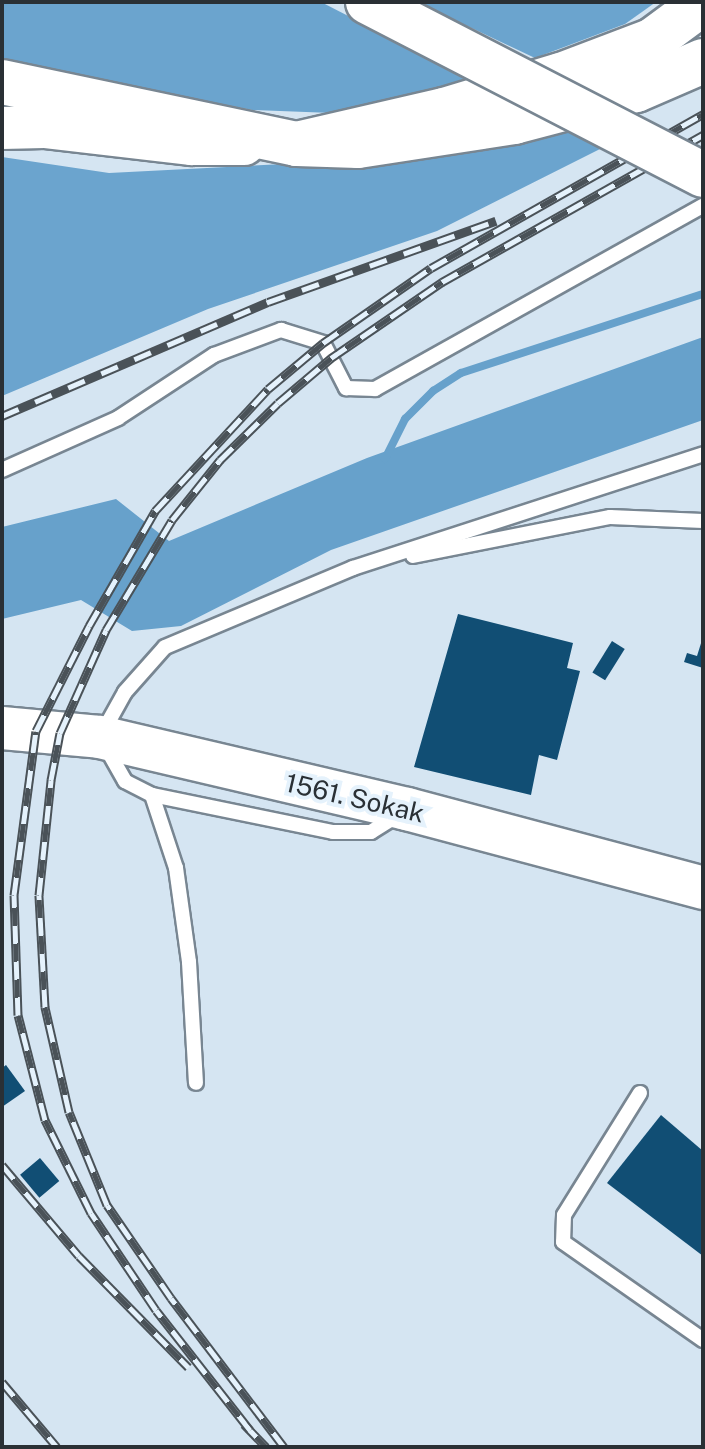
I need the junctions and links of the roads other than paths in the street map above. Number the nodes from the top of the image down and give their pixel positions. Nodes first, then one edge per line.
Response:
1 (368, 2) edge
2 (703, 3) edge
3 (703, 61) edge
4 (2, 82) edge
5 (2, 128) edge
6 (297, 144) junction
7 (703, 175) edge
8 (703, 206) edge
9 (703, 454) edge
10 (2, 470) edge
11 (703, 521) edge
12 (353, 568) junction
13 (2, 728) edge
14 (100, 737) junction
15 (152, 795) junction
16 (407, 809) junction
17 (703, 888) edge
18 (196, 1083) dead end
19 (640, 1093) dead end
20 (703, 1340) edge

1 - 7 main road, bridge
2 - 6 main road
3 - 6 main road
4 - 6 main road
5 - 6 main road
8 - 10 lane
9 - 12 lane
11 - 12 lane
12 - 14 lane
13 - 14 main road, 1561. Sokak
14 - 15 lane
14 - 16 main road, 1561. Sokak
15 - 16 lane
15 - 18 lane
16 - 17 main road, 1561. Sokak
19 - 20 lane

